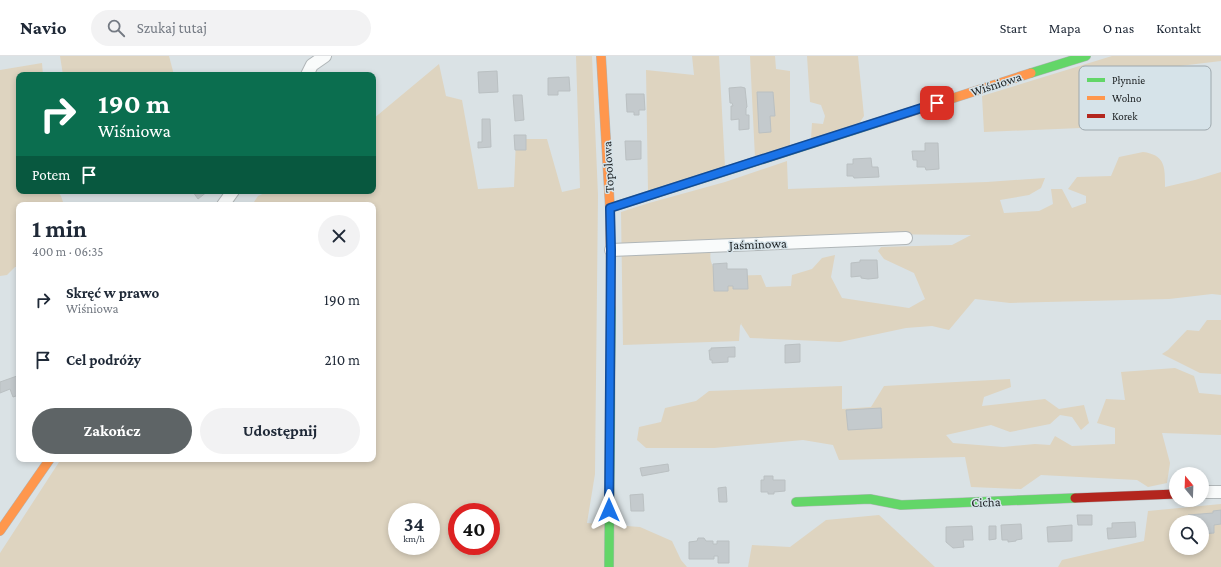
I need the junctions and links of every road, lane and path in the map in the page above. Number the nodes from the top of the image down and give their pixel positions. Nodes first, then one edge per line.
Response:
1 (325, 56) edge
2 (601, 56) edge
3 (1086, 56) edge
4 (308, 72) edge
5 (610, 208) junction
6 (906, 238) dead end
7 (611, 250) junction
8 (48, 462) edge
9 (1209, 492) edge
10 (1221, 492) edge
11 (1169, 494) edge
12 (796, 502) dead end
13 (0, 531) edge
14 (609, 567) edge

1 - 4 street
2 - 5 street, Topolowa
3 - 5 street, Wiśniowa
5 - 7 street, Topolowa
6 - 7 street, Jaśminowa
7 - 14 street, Topolowa
8 - 13 street
9 - 10 street
11 - 12 street, Cicha

